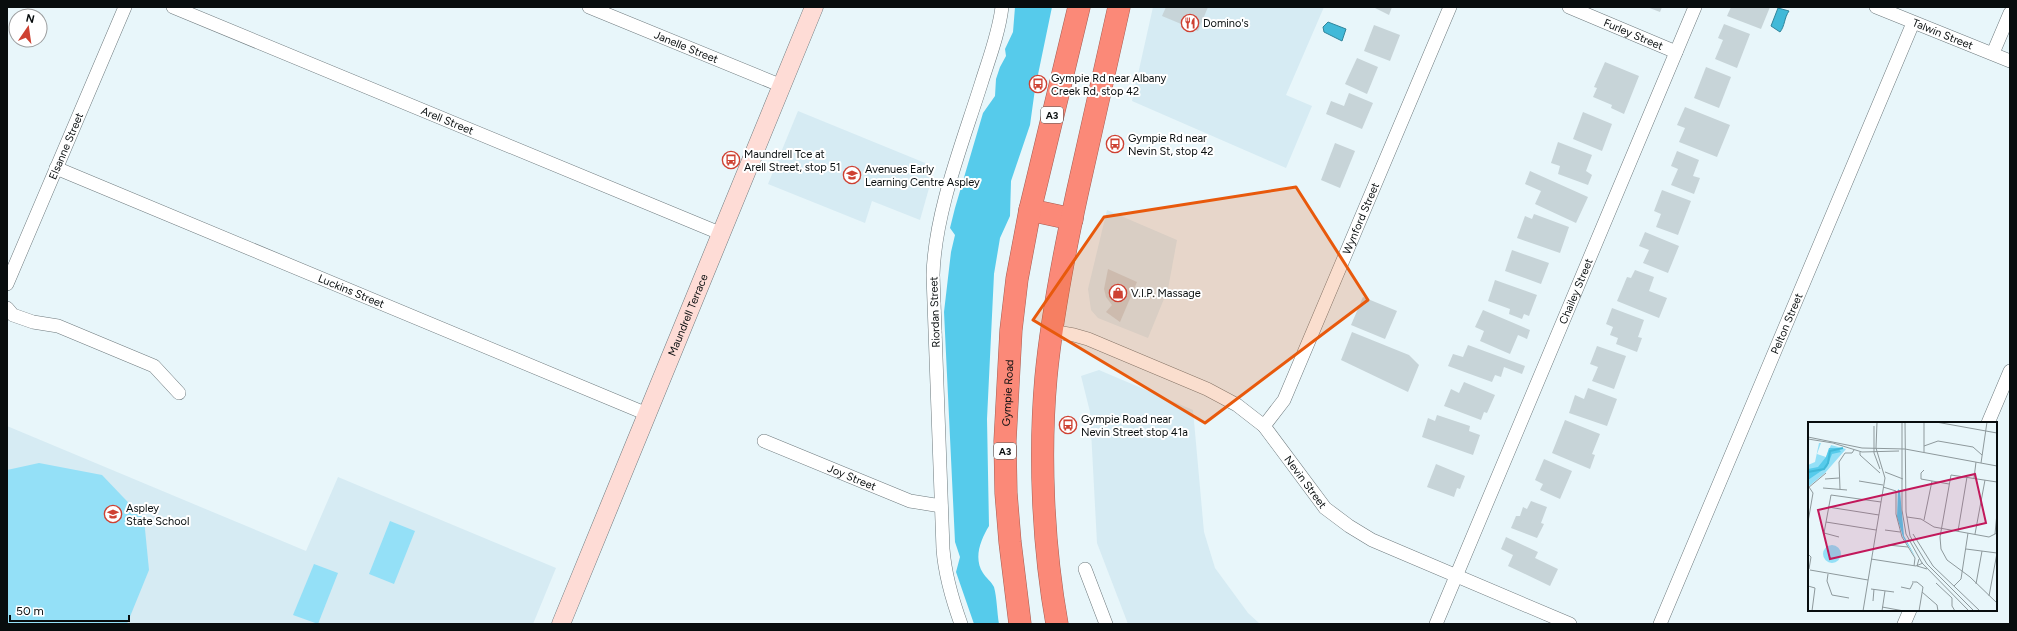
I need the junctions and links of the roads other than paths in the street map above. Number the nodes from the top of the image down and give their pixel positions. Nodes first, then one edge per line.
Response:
1 (125, 7) edge
2 (174, 7) edge
3 (589, 7) edge
4 (814, 7) edge
5 (1002, 7) edge
6 (1079, 7) edge
7 (1119, 7) edge
8 (1450, 7) edge
9 (1569, 7) edge
10 (1695, 7) edge
11 (1876, 7) edge
12 (2010, 13) edge
13 (1913, 23) junction
14 (1676, 52) junction
15 (1993, 53) junction
16 (2010, 61) edge
17 (782, 86) junction
18 (56, 168) junction
19 (1030, 210) junction
20 (1072, 219) junction
21 (722, 234) junction
22 (7, 284) edge
23 (7, 308) edge
24 (1051, 331) junction
25 (2010, 371) edge
26 (179, 393) dead end
27 (647, 414) junction
28 (1988, 422) edge
29 (1264, 426) junction
30 (764, 441) dead end
31 (941, 506) junction
32 (1085, 569) dead end
33 (1457, 576) junction
34 (1910, 611) edge
35 (561, 624) edge
36 (961, 624) edge
37 (1020, 624) edge
38 (1057, 624) edge
39 (1106, 624) edge
40 (1436, 624) edge
41 (1570, 624) edge
42 (1660, 624) edge
43 (1904, 624) edge

1 - 18 street, Elsanne Street
2 - 21 street, Arell Street
3 - 17 street, Janelle Street
4 - 17 main road, Maundrell Terrace
5 - 31 street, Riordan Street
6 - 19 highway, Gympie Road / A3
7 - 20 highway
8 - 29 street, Wynford Street
9 - 14 street, Furley Street
10 - 14 street, Chailey Street
11 - 13 street, Talwin Street
12 - 15 street
13 - 15 street, Talwin Street
13 - 42 street, Pelton Street
14 - 33 street, Chailey Street
15 - 16 street, Talwin Street
17 - 21 main road, Maundrell Terrace
18 - 22 street, Elsanne Street
18 - 27 street, Luckins Street
19 - 20 highway
19 - 37 highway, Gympie Road / A3
20 - 24 highway
21 - 27 main road, Maundrell Terrace
23 - 26 street
24 - 29 street, Nevin Street
24 - 38 highway
25 - 28 street
27 - 35 main road, Maundrell Terrace
29 - 33 street, Nevin Street
30 - 31 street, Joy Street
31 - 36 street, Riordan Street
32 - 39 street
33 - 40 street, Chailey Street
33 - 41 street, Nevin Street
34 - 43 street

